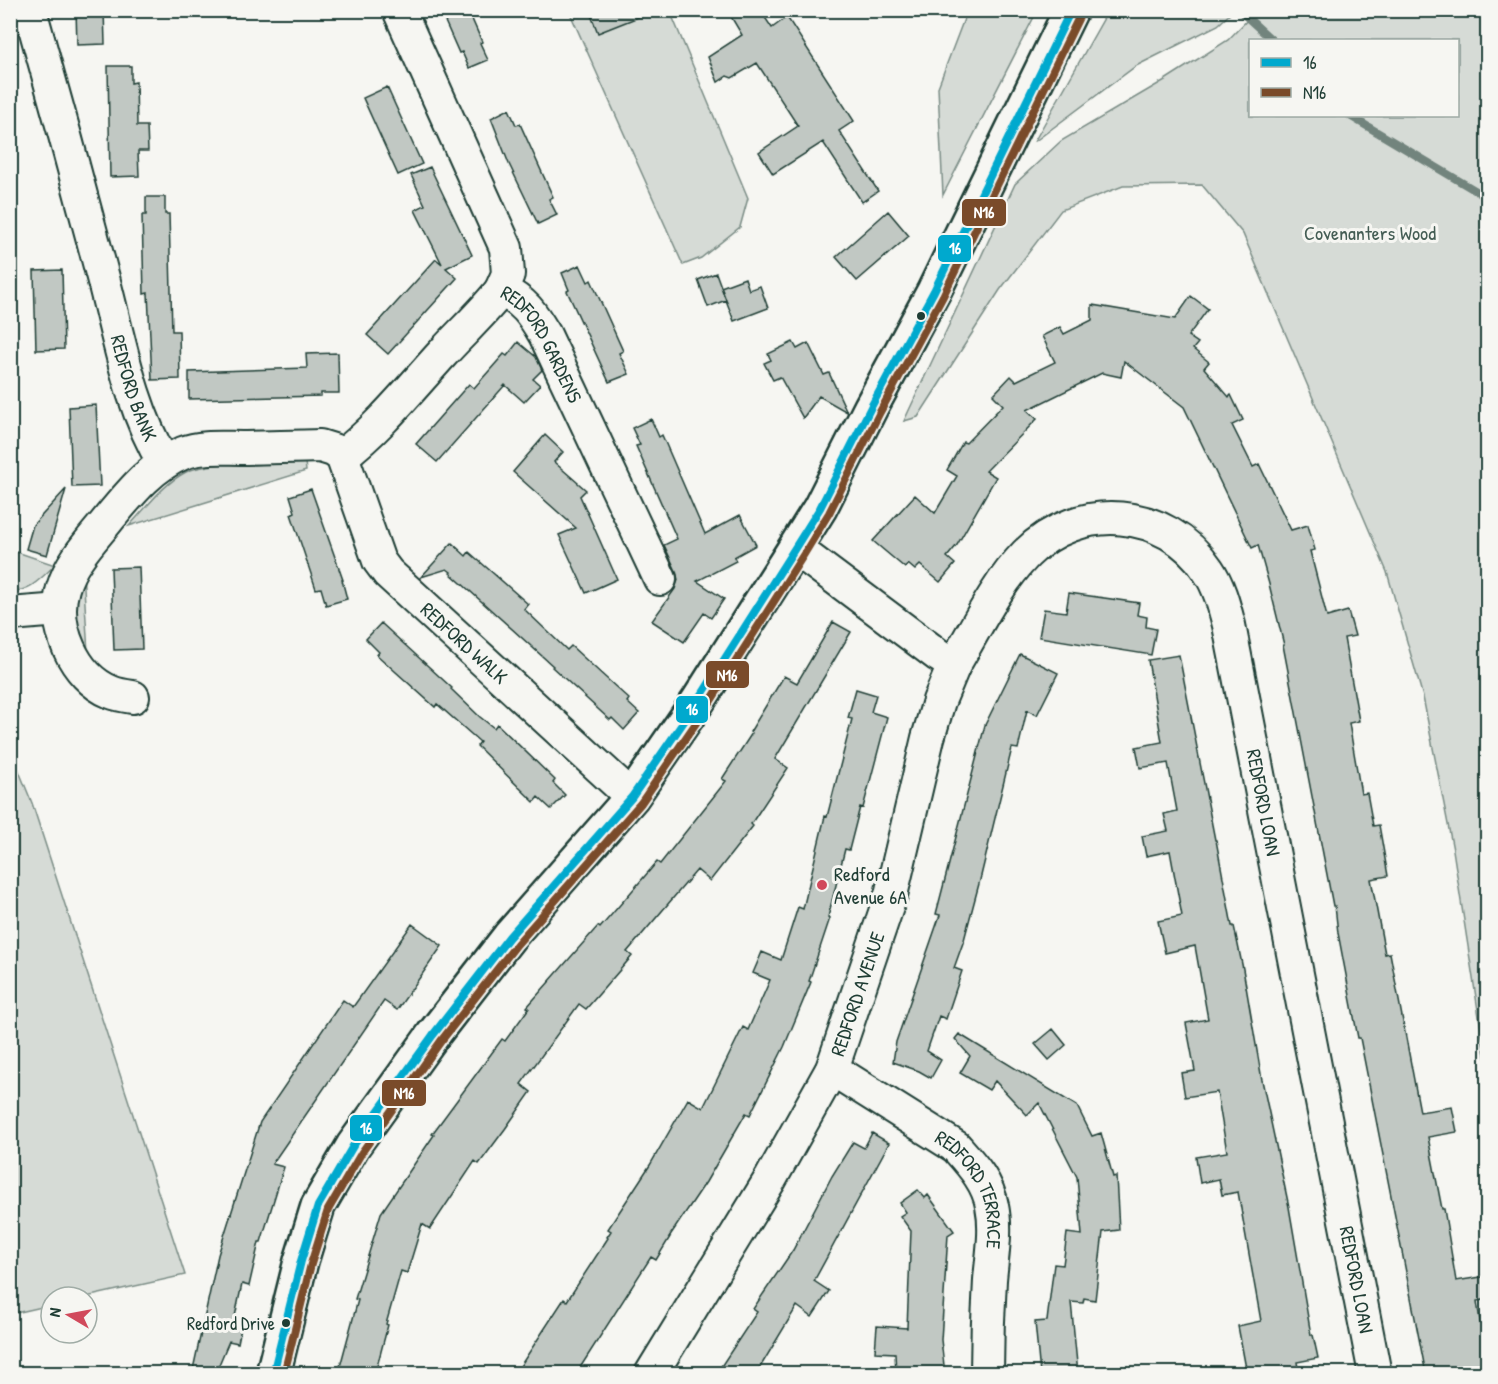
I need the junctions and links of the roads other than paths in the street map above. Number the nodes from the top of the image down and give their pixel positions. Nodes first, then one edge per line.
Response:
1 (30, 10) edge
2 (399, 10) edge
3 (1071, 10) edge
4 (501, 290) junction
5 (342, 456) junction
6 (164, 464) junction
7 (795, 548) junction
8 (658, 580) dead end
9 (60, 610) junction
10 (10, 614) edge
11 (954, 664) junction
12 (133, 698) dead end
13 (632, 796) junction
14 (832, 1069) junction
15 (273, 1374) edge
16 (651, 1374) edge
17 (987, 1374) edge
18 (1375, 1374) edge

1 - 6 street, REDFORD BANK
2 - 4 street, REDFORD GARDENS
3 - 7 main road
4 - 5 street
4 - 8 street, REDFORD GARDENS
5 - 6 street
5 - 13 street, REDFORD WALK
6 - 9 street, REDFORD BANK
7 - 11 street
7 - 13 main road
9 - 10 street
9 - 12 street, REDFORD BANK
11 - 14 street, REDFORD AVENUE
11 - 18 street, REDFORD LOAN
13 - 15 main road
14 - 16 street, REDFORD AVENUE
14 - 17 street, REDFORD TERRACE

